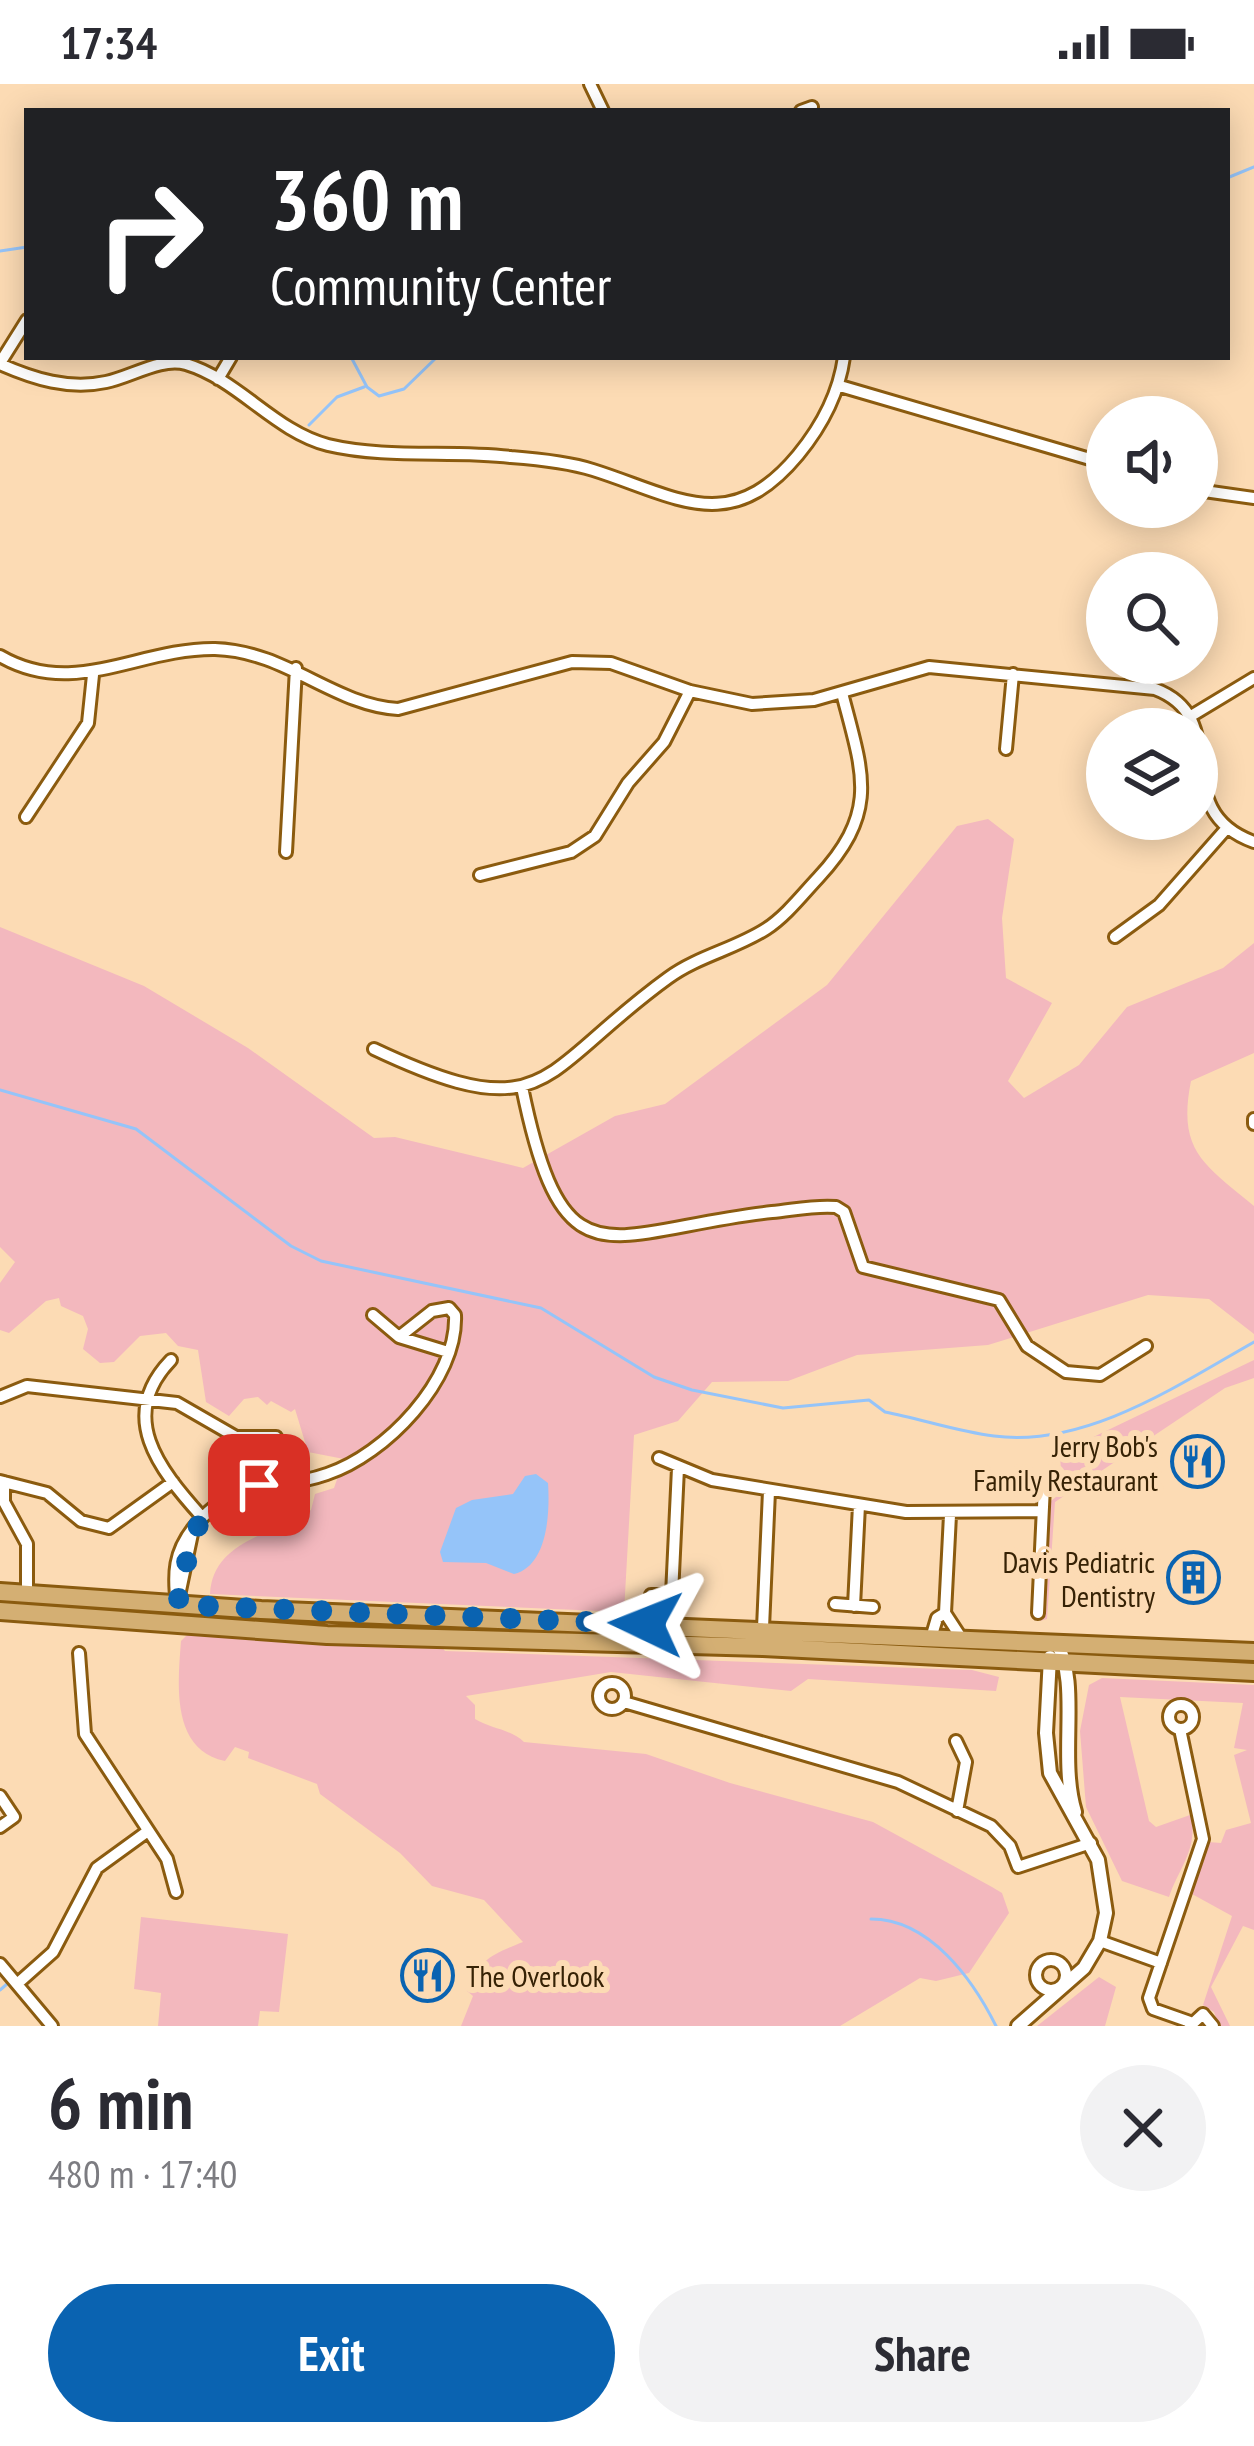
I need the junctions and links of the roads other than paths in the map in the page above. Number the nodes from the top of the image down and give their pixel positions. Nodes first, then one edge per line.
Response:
1 (24, 325) edge
2 (229, 360) edge
3 (844, 360) edge
4 (0, 364) edge
5 (218, 379) junction
6 (840, 386) junction
7 (1086, 458) edge
8 (1218, 493) edge
9 (1254, 498) edge
10 (0, 656) edge
11 (296, 668) junction
12 (1013, 674) junction
13 (92, 675) junction
14 (1254, 678) edge
15 (690, 691) junction
16 (842, 693) junction
17 (1184, 708) edge
18 (1205, 708) edge
19 (1006, 749) dead end
20 (26, 817) dead end
21 (1218, 817) edge
22 (1226, 829) junction
23 (1254, 842) edge
24 (286, 853) dead end
25 (480, 874) dead end
26 (1115, 937) dead end
27 (374, 1049) dead end
28 (521, 1087) junction
29 (373, 1315) dead end
30 (399, 1337) junction
31 (1146, 1346) dead end
32 (448, 1352) junction
33 (171, 1360) dead end
34 (0, 1396) edge
35 (144, 1401) junction
36 (276, 1437) dead end
37 (659, 1458) dead end
38 (678, 1468) junction
39 (173, 1481) junction
40 (2, 1482) edge
41 (1044, 1486) dead end
42 (769, 1490) junction
43 (859, 1505) junction
44 (1042, 1511) junction
45 (950, 1515) junction
46 (202, 1517) junction
47 (5, 1519) edge
48 (0, 1592) edge
49 (27, 1594) junction
50 (652, 1595) dead end
51 (672, 1595) junction
52 (688, 1596) dead end
53 (836, 1604) dead end
54 (177, 1605) junction
55 (854, 1606) junction
56 (873, 1607) dead end
57 (0, 1612) edge
58 (945, 1613) junction
59 (1038, 1613) dead end
60 (591, 1622) junction
61 (763, 1628) junction
62 (932, 1635) junction
63 (960, 1636) junction
64 (590, 1642) junction
65 (1056, 1642) junction
66 (1254, 1652) edge
67 (79, 1653) dead end
68 (1049, 1661) junction
69 (1068, 1662) junction
70 (1254, 1672) edge
71 (624, 1702) dead end
72 (1180, 1729) dead end
73 (956, 1741) dead end
74 (0, 1796) edge
75 (957, 1810) junction
76 (1080, 1824) junction
77 (0, 1827) edge
78 (148, 1831) junction
79 (1091, 1843) junction
80 (176, 1892) dead end
81 (1100, 1941) junction
82 (1161, 1963) junction
83 (0, 1964) edge
84 (16, 1984) junction
85 (1190, 2024) edge
86 (52, 2026) edge
87 (1018, 2026) edge
88 (1213, 2026) edge

1 - 4 street
2 - 5 street
3 - 6 street
4 - 5 street
5 - 6 street
6 - 7 street
8 - 9 street
10 - 13 street
11 - 13 street
11 - 15 street
11 - 24 street
12 - 16 street
12 - 17 street
12 - 19 street
13 - 20 street
14 - 18 street
15 - 16 street
15 - 25 street
16 - 28 street
21 - 22 street
22 - 23 street
22 - 26 street
27 - 28 street
28 - 31 street
29 - 30 street
30 - 32 street
30 - 32 street
32 - 46 street
33 - 35 street
34 - 35 street
35 - 36 street
35 - 39 street
37 - 38 street
38 - 42 street
38 - 51 street
39 - 40 street
39 - 46 street
40 - 47 street
41 - 44 street
42 - 43 street
42 - 61 street
43 - 45 street
43 - 55 street
44 - 45 street
44 - 59 street
45 - 58 street
46 - 54 street
47 - 49 street
48 - 49 main road
49 - 54 main road
50 - 51 street
51 - 52 street
53 - 55 street
54 - 60 main road
55 - 56 street
57 - 64 main road
58 - 62 street
58 - 63 street
60 - 61 main road
60 - 64 main road
61 - 62 main road
62 - 63 main road
63 - 65 main road
64 - 68 main road
65 - 66 main road
65 - 68 street
65 - 69 street
67 - 78 street
68 - 69 main road
68 - 76 street
69 - 70 main road
69 - 76 street
71 - 75 street
72 - 82 street
73 - 75 street
74 - 77 street
75 - 79 street
76 - 79 street
78 - 80 street
78 - 84 street
79 - 81 street
81 - 82 street
81 - 87 street
82 - 85 street
83 - 84 street
84 - 86 street
85 - 88 street

